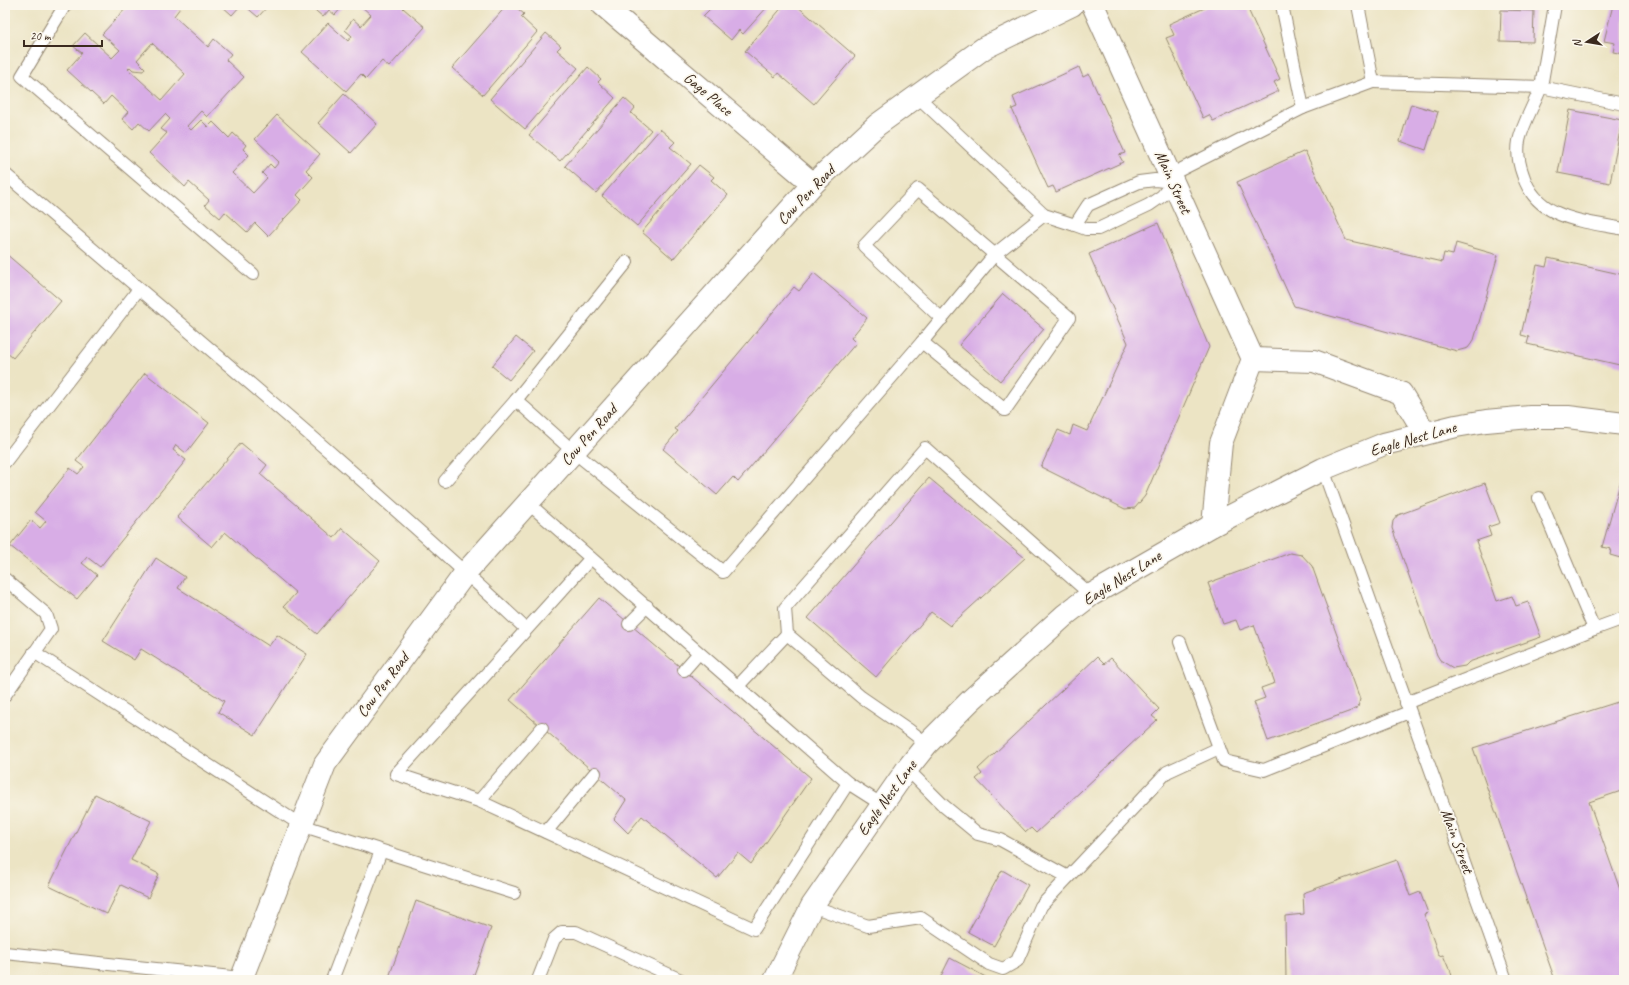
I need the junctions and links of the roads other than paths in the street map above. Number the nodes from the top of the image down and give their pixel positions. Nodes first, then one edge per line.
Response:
1 (64, 5) edge
2 (603, 5) edge
3 (1072, 5) edge
4 (1093, 5) edge
5 (1282, 5) edge
6 (1358, 5) edge
7 (1555, 5) edge
8 (1373, 82) junction
9 (1541, 87) junction
10 (918, 96) junction
11 (1624, 104) edge
12 (1303, 108) junction
13 (5, 174) edge
14 (1171, 178) junction
15 (813, 184) junction
16 (1044, 215) junction
17 (1075, 225) junction
18 (1624, 229) edge
19 (995, 254) junction
20 (627, 262) dead end
21 (253, 274) dead end
22 (139, 289) junction
23 (942, 319) junction
24 (922, 342) junction
25 (1253, 359) junction
26 (516, 400) junction
27 (1624, 424) edge
28 (1425, 433) junction
29 (574, 452) junction
30 (5, 462) edge
31 (1323, 470) junction
32 (445, 481) dead end
33 (1539, 498) dead end
34 (528, 502) junction
35 (1213, 525) junction
36 (591, 558) junction
37 (466, 572) junction
38 (5, 579) edge
39 (1091, 595) junction
40 (647, 606) junction
41 (1624, 618) edge
42 (629, 624) dead end
43 (526, 629) junction
44 (1594, 629) junction
45 (787, 634) junction
46 (1180, 642) dead end
47 (34, 652) junction
48 (699, 653) junction
49 (684, 670) dead end
50 (738, 686) junction
51 (5, 694) edge
52 (1408, 708) junction
53 (542, 728) dead end
54 (927, 744) junction
55 (1219, 748) junction
56 (907, 769) junction
57 (595, 773) dead end
58 (848, 783) junction
59 (479, 801) junction
60 (881, 804) junction
61 (301, 825) junction
62 (546, 832) junction
63 (382, 851) junction
64 (1068, 877) junction
65 (514, 893) dead end
66 (812, 906) junction
67 (5, 953) edge
68 (241, 979) edge
69 (332, 980) edge
70 (538, 980) edge
71 (681, 980) edge
72 (775, 980) edge
73 (1506, 980) edge

1 - 21 lane
2 - 15 street, Gage Place
3 - 10 street, Cow Pen Road
4 - 14 street, Main Street
5 - 12 lane
6 - 8 lane
7 - 9 lane
8 - 9 lane
8 - 12 lane
9 - 11 lane
9 - 18 lane
10 - 15 street, Cow Pen Road
10 - 16 lane
12 - 14 lane
13 - 22 lane
14 - 17 lane
14 - 17 lane
14 - 25 street, Main Street
15 - 29 street, Cow Pen Road
16 - 17 lane
16 - 19 lane
19 - 23 lane
19 - 23 lane
19 - 24 lane
20 - 26 lane
22 - 30 lane
22 - 37 lane
23 - 24 lane
24 - 29 lane
25 - 28 street
25 - 35 street
26 - 29 lane
26 - 32 lane
27 - 28 street, Eagle Nest Lane
28 - 31 street, Eagle Nest Lane
29 - 34 street, Cow Pen Road
31 - 35 street, Eagle Nest Lane
31 - 52 lane, Main Street
33 - 44 lane
34 - 36 lane
34 - 37 street, Cow Pen Road
35 - 39 street, Eagle Nest Lane
36 - 40 lane
36 - 43 lane
37 - 43 lane
37 - 61 street, Cow Pen Road
38 - 47 lane
39 - 45 lane
39 - 54 street, Eagle Nest Lane
40 - 42 lane
40 - 48 lane
41 - 44 lane
43 - 59 lane
44 - 52 lane
45 - 50 lane
45 - 54 lane
46 - 55 lane
47 - 51 lane
47 - 61 lane
48 - 49 lane
48 - 50 lane
50 - 58 lane
52 - 55 lane
52 - 73 lane, Main Street
53 - 59 lane
54 - 56 street, Eagle Nest Lane
55 - 64 lane
56 - 60 street, Eagle Nest Lane
56 - 64 lane
57 - 62 lane
58 - 60 lane
58 - 62 lane
59 - 62 lane
60 - 66 street, Eagle Nest Lane
61 - 63 lane
61 - 68 street, Cow Pen Road
63 - 65 lane
63 - 69 lane
64 - 66 lane
66 - 72 street, Eagle Nest Lane
67 - 68 lane
70 - 71 lane

